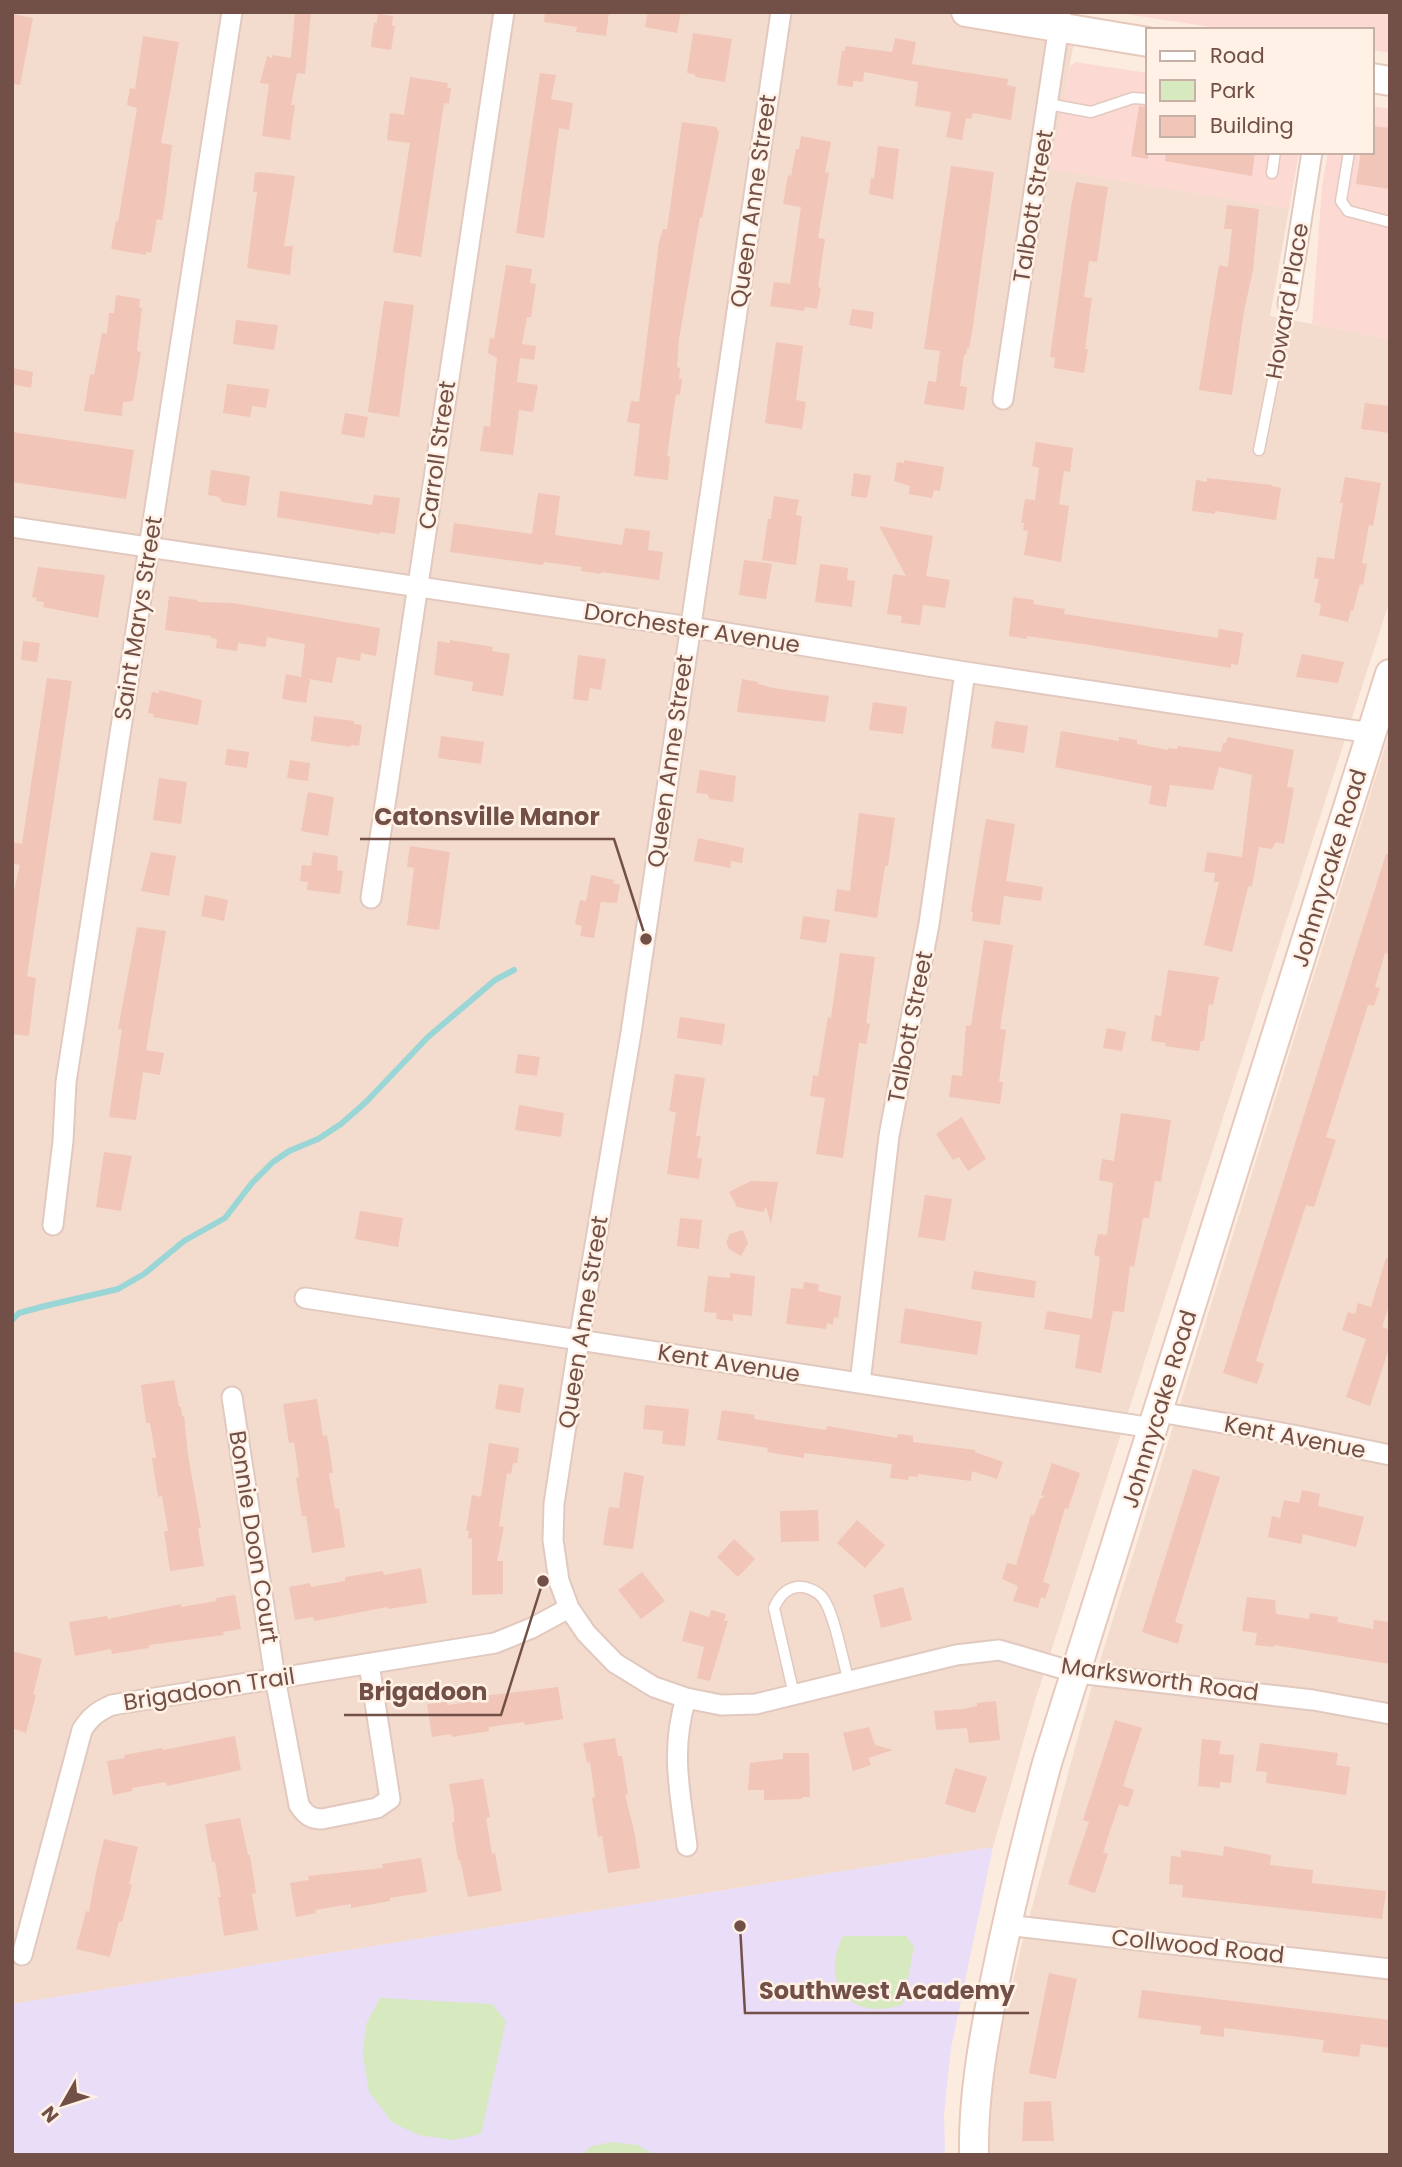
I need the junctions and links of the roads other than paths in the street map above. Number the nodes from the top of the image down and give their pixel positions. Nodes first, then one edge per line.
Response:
1 (232, 12) edge
2 (505, 12) edge
3 (781, 12) edge
4 (967, 12) edge
5 (1060, 20) edge
6 (1146, 42) edge
7 (1146, 99) edge
8 (1048, 104) junction
9 (1275, 154) edge
10 (1311, 154) edge
11 (1349, 154) edge
12 (1272, 173) dead end
13 (1390, 222) edge
14 (1288, 304) joint
15 (1003, 399) dead end
16 (1259, 450) dead end
17 (12, 527) edge
18 (149, 548) junction
19 (419, 587) junction
20 (690, 627) junction
21 (965, 672) junction
22 (1390, 674) edge
23 (1371, 733) junction
24 (371, 898) dead end
25 (53, 1225) dead end
26 (305, 1298) dead end
27 (579, 1340) junction
28 (860, 1383) junction
29 (232, 1397) dead end
30 (1156, 1420) junction
31 (1390, 1455) edge
32 (569, 1608) junction
33 (369, 1664) junction
34 (1077, 1673) junction
35 (275, 1678) junction
36 (849, 1682) junction
37 (794, 1696) junction
38 (686, 1698) junction
39 (1390, 1714) edge
40 (687, 1846) dead end
41 (1006, 1925) junction
42 (22, 1955) dead end
43 (1390, 1969) edge
44 (974, 2155) edge

1 - 18 street, Saint Marys Street
2 - 19 street, Carroll Street
3 - 20 street, Queen Anne Street
4 - 5 main road
5 - 6 main road
5 - 8 street, Talbott Street
7 - 8 lane
8 - 15 street, Talbott Street
9 - 12 lane
10 - 14 street, Howard Place
11 - 13 lane
14 - 16 lane, Howard Place
17 - 18 street, Dorchester Avenue
18 - 19 street, Dorchester Avenue
18 - 25 street, Saint Marys Street
19 - 20 street, Dorchester Avenue
19 - 24 street, Carroll Street
20 - 21 street, Dorchester Avenue
20 - 27 street, Queen Anne Street
21 - 23 street, Dorchester Avenue
21 - 28 street, Talbott Street
22 - 23 main road, Johnnycake Road
23 - 30 main road, Johnnycake Road
26 - 27 street, Kent Avenue
27 - 28 street, Kent Avenue
27 - 32 street, Queen Anne Street
28 - 30 street, Kent Avenue
29 - 35 street, Bonnie Doon Court
30 - 31 street, Kent Avenue
30 - 34 main road, Johnnycake Road
32 - 33 street, Brigadoon Trail
32 - 38 street, Queen Anne Street
33 - 35 street, Brigadoon Trail
33 - 35 street, Bonnie Doon Court
34 - 36 street, Marksworth Road
34 - 39 street, Marksworth Road
34 - 41 main road, Johnnycake Road
35 - 42 street, Brigadoon Trail
36 - 37 street, Marksworth Road
36 - 37 lane
37 - 38 street, Marksworth Road
38 - 40 street
41 - 43 street, Collwood Road
41 - 44 main road, Johnnycake Road

